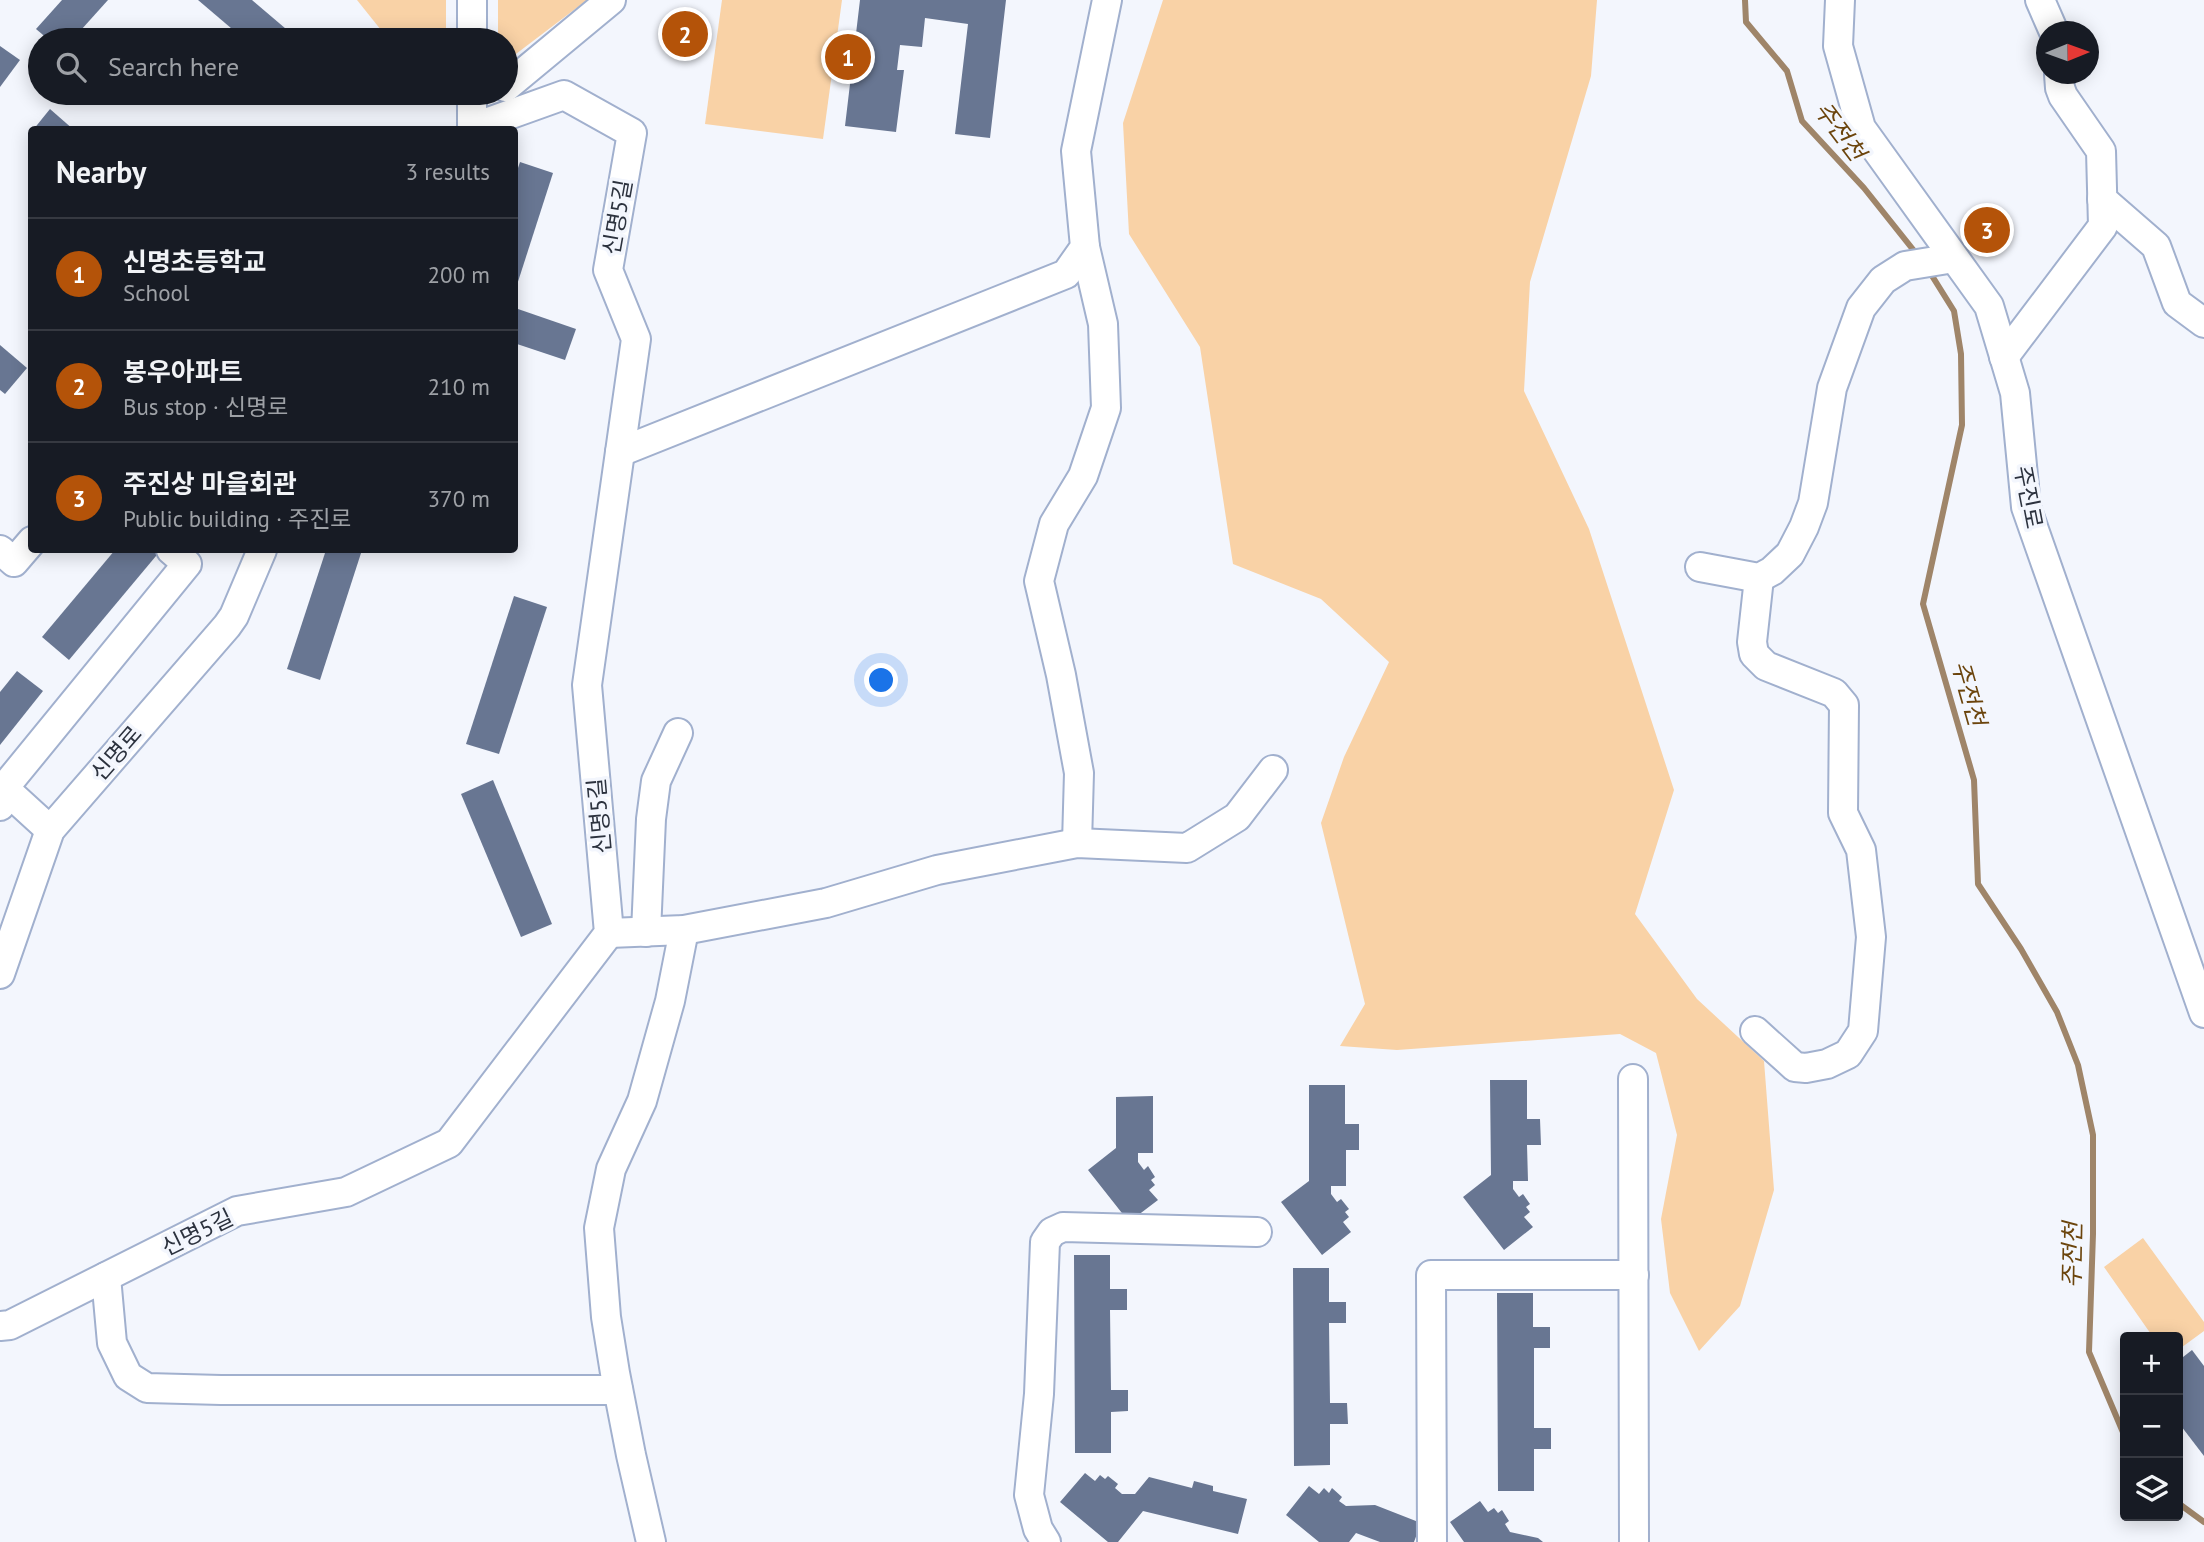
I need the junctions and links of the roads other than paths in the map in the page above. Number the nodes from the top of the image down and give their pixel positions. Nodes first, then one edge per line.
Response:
1 (472, 0) edge
2 (611, 0) edge
3 (1107, 0) edge
4 (1840, 0) edge
5 (2040, 0) edge
6 (2049, 21) edge
7 (472, 28) edge
8 (518, 77) edge
9 (2060, 84) edge
10 (472, 105) edge
11 (490, 105) edge
12 (472, 126) edge
13 (474, 126) edge
14 (480, 126) edge
15 (2102, 199) junction
16 (1085, 247) junction
17 (1947, 259) junction
18 (2204, 323) edge
19 (2004, 357) junction
20 (620, 452) junction
21 (28, 546) edge
22 (0, 550) edge
23 (175, 553) edge
24 (261, 553) edge
25 (1700, 567) dead end
26 (1759, 578) junction
27 (678, 733) dead end
28 (1273, 770) dead end
29 (1, 794) edge
30 (50, 830) junction
31 (1077, 844) junction
32 (684, 930) junction
33 (646, 932) junction
34 (609, 933) junction
35 (0, 974) edge
36 (2204, 1013) edge
37 (1755, 1031) dead end
38 (1633, 1079) dead end
39 (1257, 1232) dead end
40 (1634, 1275) junction
41 (106, 1277) junction
42 (0, 1326) edge
43 (618, 1390) junction
44 (651, 1542) edge
45 (1046, 1542) edge
46 (1432, 1542) edge
47 (1634, 1542) edge

1 - 7 street
2 - 8 street
3 - 16 street
4 - 17 street, 주진로
5 - 6 street
9 - 15 street
10 - 12 street
11 - 13 street
14 - 20 street, 신명5길
15 - 18 street
15 - 19 street
16 - 20 street
16 - 31 street
17 - 19 street, 주진로
17 - 26 street
19 - 36 street, 주진로
20 - 34 street, 신명5길
21 - 22 street
23 - 29 street
24 - 30 street, 신명로
25 - 26 street
26 - 37 street
27 - 33 street
28 - 31 street
29 - 30 street
30 - 35 street, 신명로
31 - 32 street
32 - 33 street
32 - 43 street
33 - 34 street
34 - 41 street, 신명5길
38 - 40 street
39 - 45 street
40 - 46 street
40 - 47 street
41 - 42 street, 신명5길
41 - 43 street
43 - 44 street

